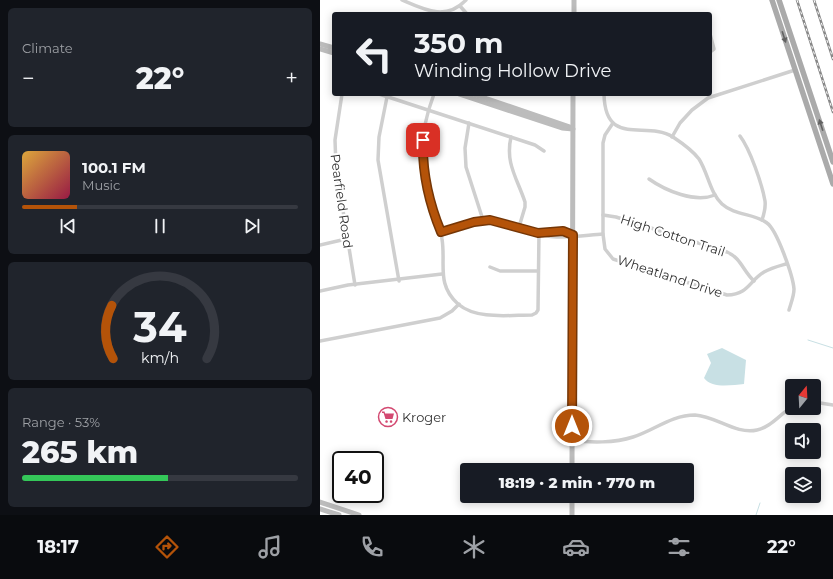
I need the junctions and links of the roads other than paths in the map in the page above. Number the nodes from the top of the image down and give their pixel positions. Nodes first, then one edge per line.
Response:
1 (402, 0) edge
2 (466, 0) edge
3 (574, 0) edge
4 (772, 0) edge
5 (779, 0) edge
6 (460, 6) junction
7 (432, 12) edge
8 (450, 12) edge
9 (465, 12) edge
10 (574, 12) edge
11 (712, 42) edge
12 (320, 44) edge
13 (332, 47) edge
14 (320, 49) edge
15 (712, 50) edge
16 (332, 52) edge
17 (795, 70) junction
18 (712, 95) edge
19 (342, 96) edge
20 (388, 96) joint
21 (433, 96) edge
22 (465, 96) edge
23 (479, 96) edge
24 (573, 96) edge
25 (604, 96) edge
26 (707, 96) edge
27 (428, 110) junction
28 (614, 122) junction
29 (469, 123) junction
30 (573, 129) junction
31 (740, 136) dead end
32 (511, 137) junction
33 (672, 137) junction
34 (544, 151) dead end
35 (833, 162) edge
36 (649, 179) dead end
37 (833, 184) edge
38 (715, 196) junction
39 (603, 215) junction
40 (483, 220) junction
41 (762, 220) junction
42 (519, 227) junction
43 (441, 232) junction
44 (538, 233) junction
45 (603, 234) junction
46 (573, 235) junction
47 (346, 239) junction
48 (320, 245) edge
49 (786, 264) junction
50 (490, 267) dead end
51 (538, 271) junction
52 (442, 274) junction
53 (399, 281) junction
54 (754, 281) junction
55 (355, 285) junction
56 (320, 291) edge
57 (459, 304) junction
58 (789, 310) dead end
59 (320, 341) edge
60 (821, 403) edge
61 (833, 405) edge
62 (785, 413) edge
63 (572, 440) junction
64 (572, 463) edge
65 (320, 502) edge
66 (572, 503) edge
67 (320, 508) edge
68 (339, 515) edge
69 (359, 515) edge
70 (572, 515) edge

1 - 7 street
2 - 6 street
3 - 10 street
4 -> 17 main road
35 -> 5 main road
6 - 8 street
6 - 9 street
11 - 15 street
12 - 13 street
14 - 16 street
17 - 18 street
17 - 37 main road
19 - 47 street, Pearfield Road
20 - 27 street
20 - 53 street
21 - 27 street
22 - 30 street
23 - 30 street
24 - 30 street
25 - 28 street
26 - 33 street
27 - 29 street
27 - 43 street
28 - 33 street
28 - 39 street, Wheatland Drive
29 - 32 street
29 - 40 street
30 - 46 street
31 - 41 street
32 - 34 street
32 - 42 street
33 - 38 street
36 - 38 street
38 - 41 street
39 - 45 street, Wheatland Drive
39 - 54 street, High Cotton Trail
40 - 42 street
40 - 43 street
41 - 49 street
42 - 44 street
43 - 52 street
44 - 46 street
44 - 51 street
45 - 46 street
45 - 54 street, Wheatland Drive
46 - 63 street
47 - 48 street
47 - 55 street, Pearfield Road
49 - 54 street, Wheatland Drive
49 - 58 street
50 - 51 street
51 - 57 street
52 - 53 street
52 - 57 street
53 - 55 street
55 - 56 street
57 - 59 street
60 - 61 street
62 - 63 street
63 - 64 street
65 - 69 street
66 - 70 street
67 - 68 street

